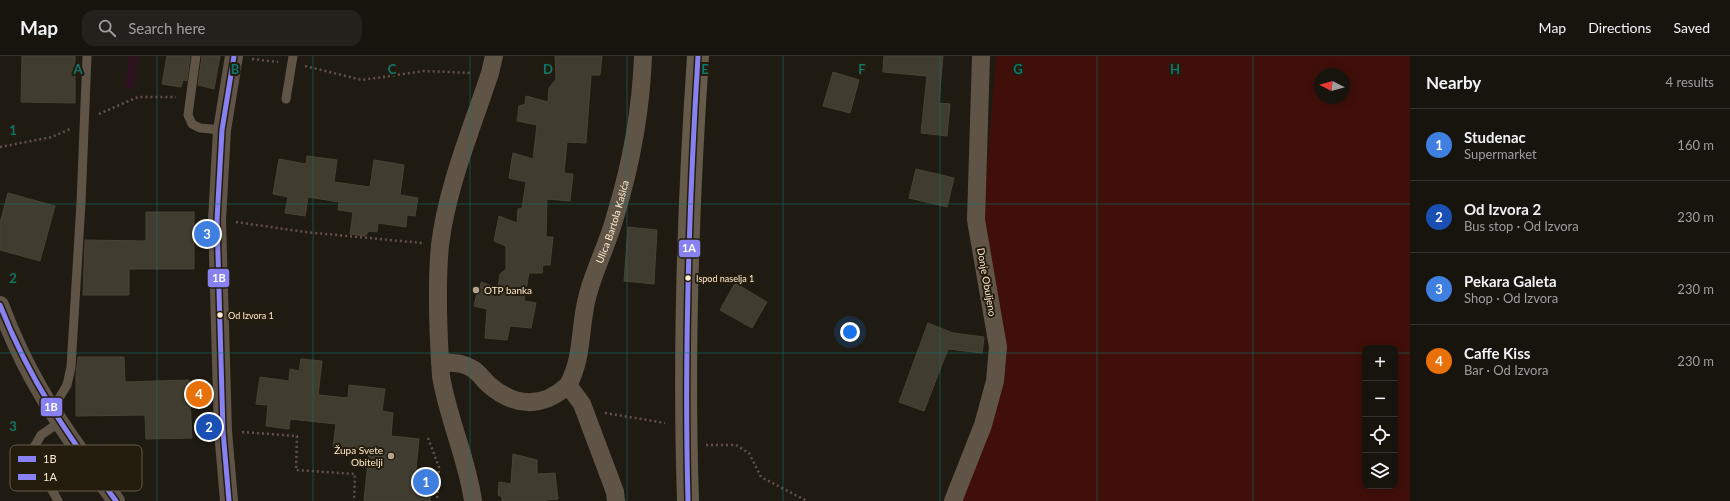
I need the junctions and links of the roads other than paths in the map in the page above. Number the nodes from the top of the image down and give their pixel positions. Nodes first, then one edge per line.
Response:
1 (88, 56) edge
2 (196, 56) edge
3 (643, 56) edge
4 (698, 56) edge
5 (981, 56) edge
6 (234, 57) edge
7 (293, 59) edge
8 (492, 65) edge
9 (286, 100) dead end
10 (222, 130) junction
11 (0, 305) edge
12 (440, 362) junction
13 (568, 384) junction
14 (56, 416) junction
15 (35, 445) edge
16 (76, 445) edge
17 (53, 491) edge
18 (109, 491) edge
19 (58, 501) edge
20 (116, 501) edge
21 (228, 501) edge
22 (473, 501) edge
23 (616, 501) edge
24 (688, 501) edge
25 (953, 501) edge

1 - 14 lane
2 - 10 lane
3 - 13 street, Ulica Bartola Kašića
4 - 24 main road
5 - 25 street, Donje Obuljeno
6 - 10 street
7 - 9 lane
8 - 12 street
10 - 21 street
11 - 14 street
12 - 13 street, Ulica Bartola Kašića
12 - 22 street
13 - 23 street
14 - 15 lane
14 - 16 street
17 - 19 lane
18 - 20 street

